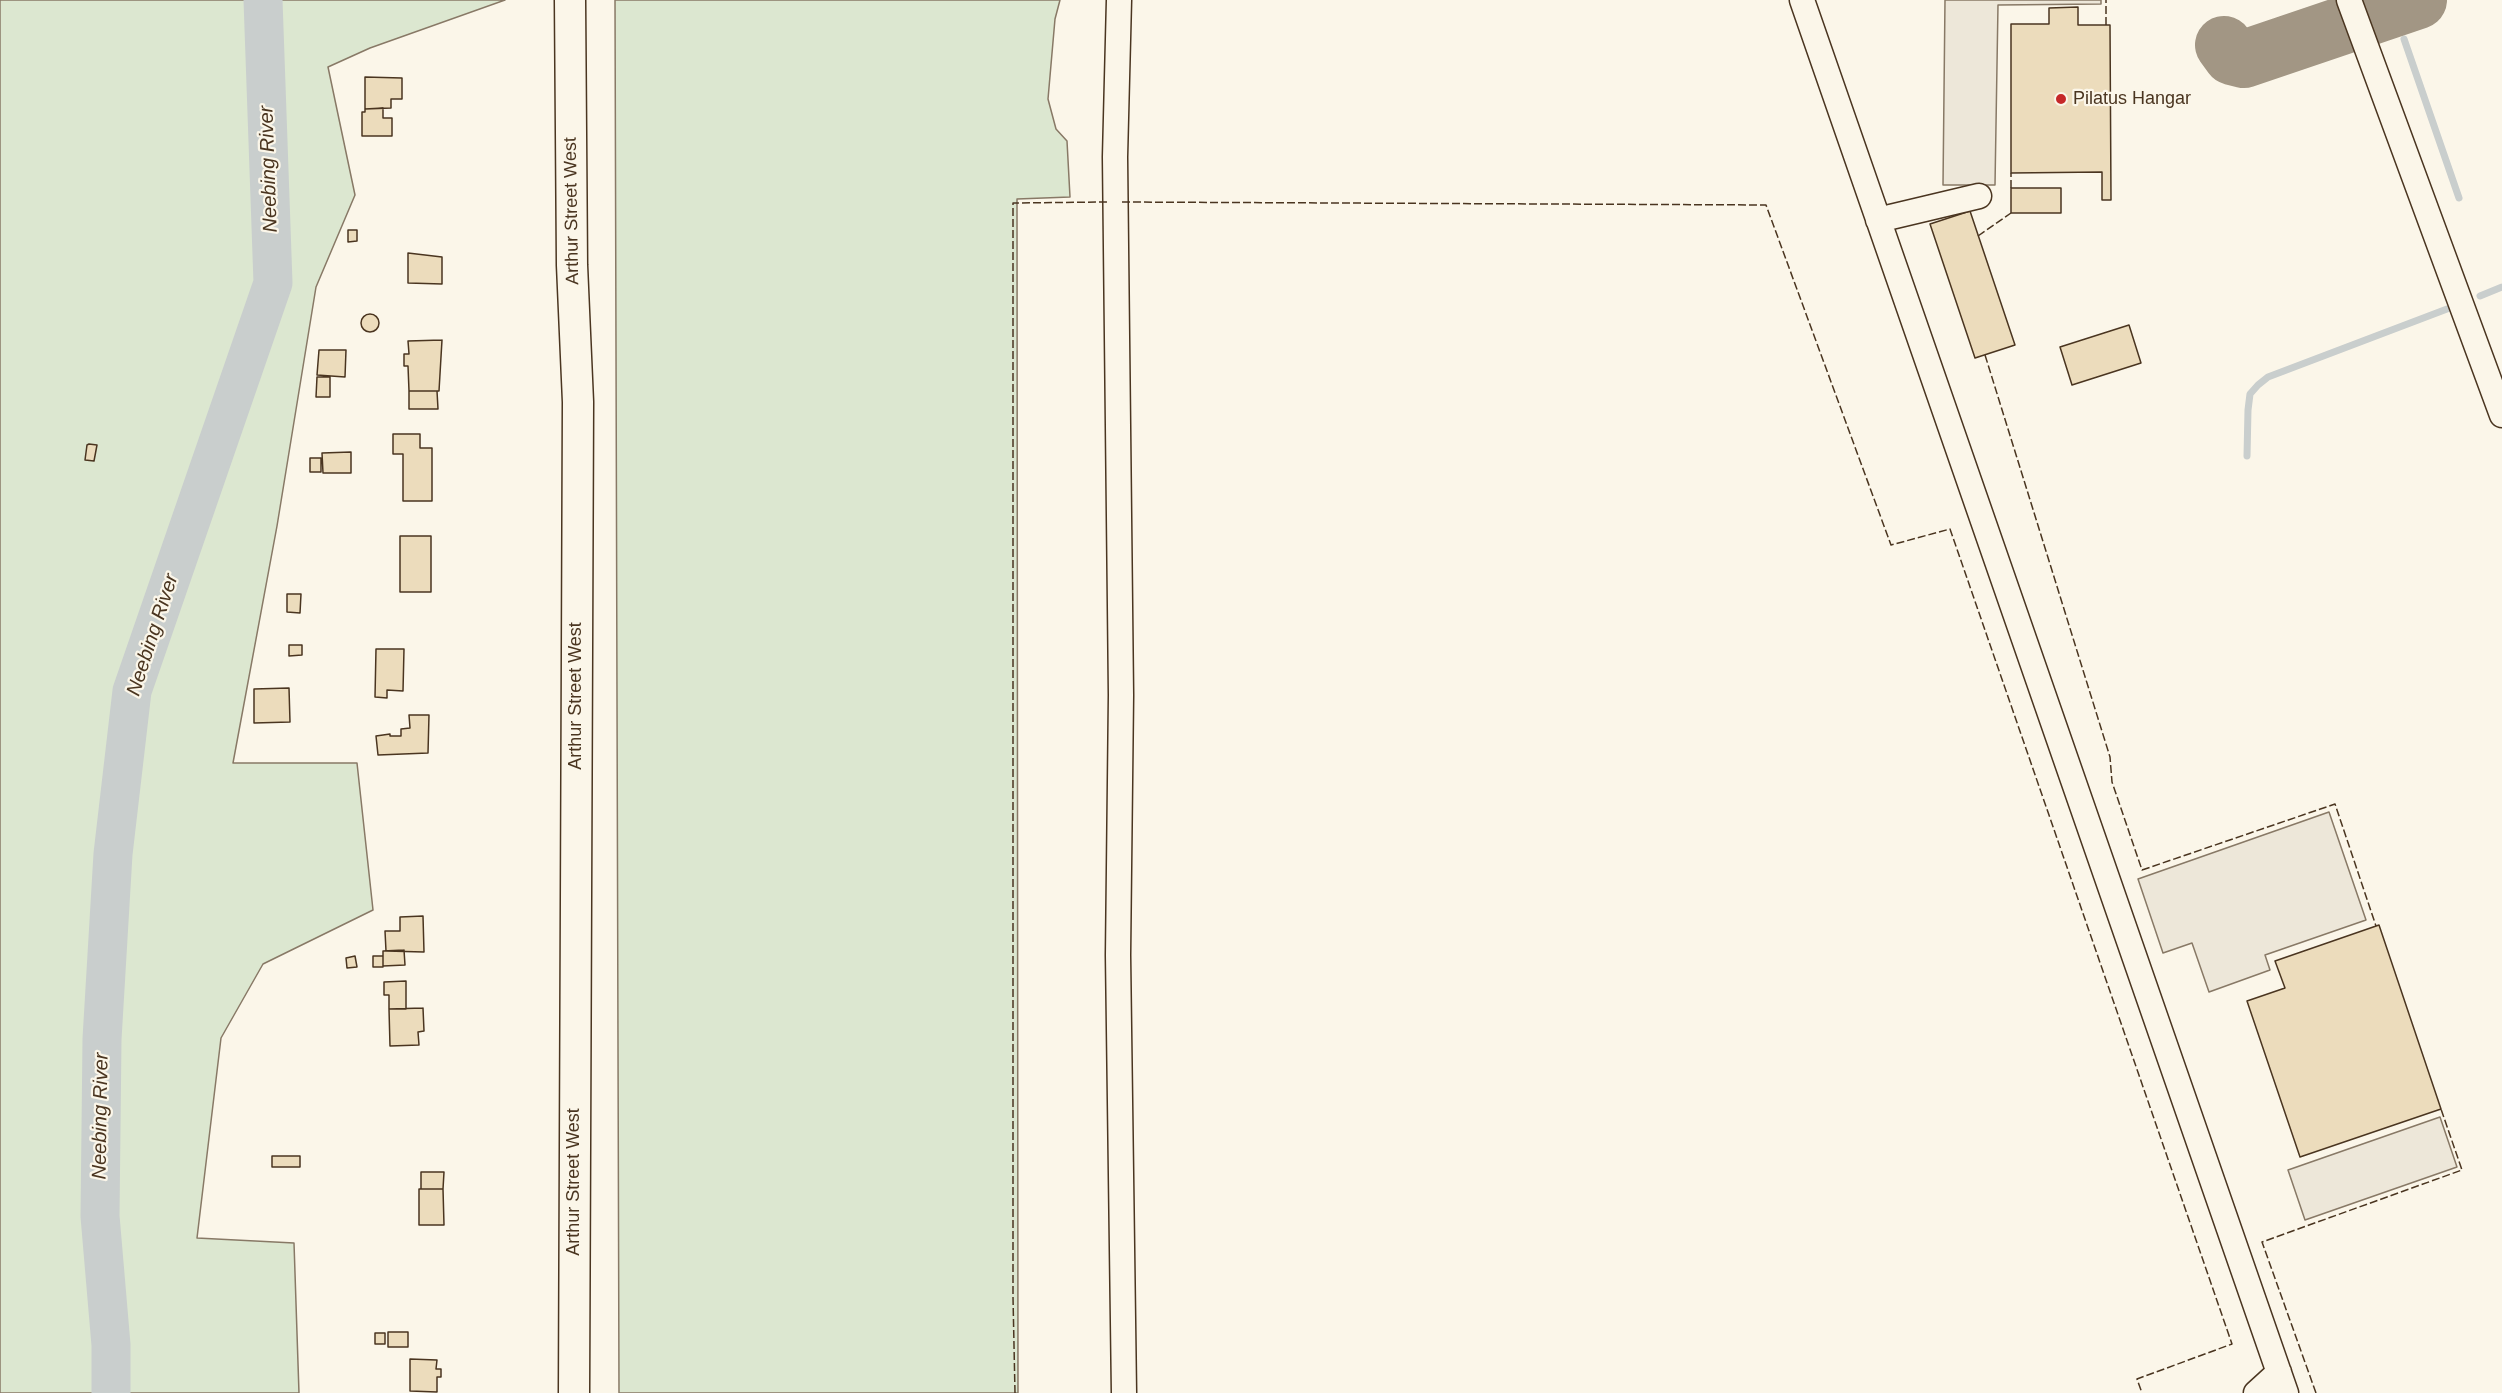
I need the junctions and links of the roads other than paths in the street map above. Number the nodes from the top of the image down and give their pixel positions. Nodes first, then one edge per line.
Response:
1 (570, 0) edge
2 (1119, 0) edge
3 (1802, 0) edge
4 (2349, 0) edge
5 (1979, 195) dead end
6 (1878, 220) junction
7 (2502, 415) edge
8 (2282, 1383) edge
9 (574, 1393) edge
10 (1124, 1393) edge
11 (2256, 1393) edge

1 - 9 main road, Arthur Street West
2 - 10 lane
3 - 6 lane
4 - 7 lane
5 - 6 lane
6 - 8 lane
8 - 11 lane

